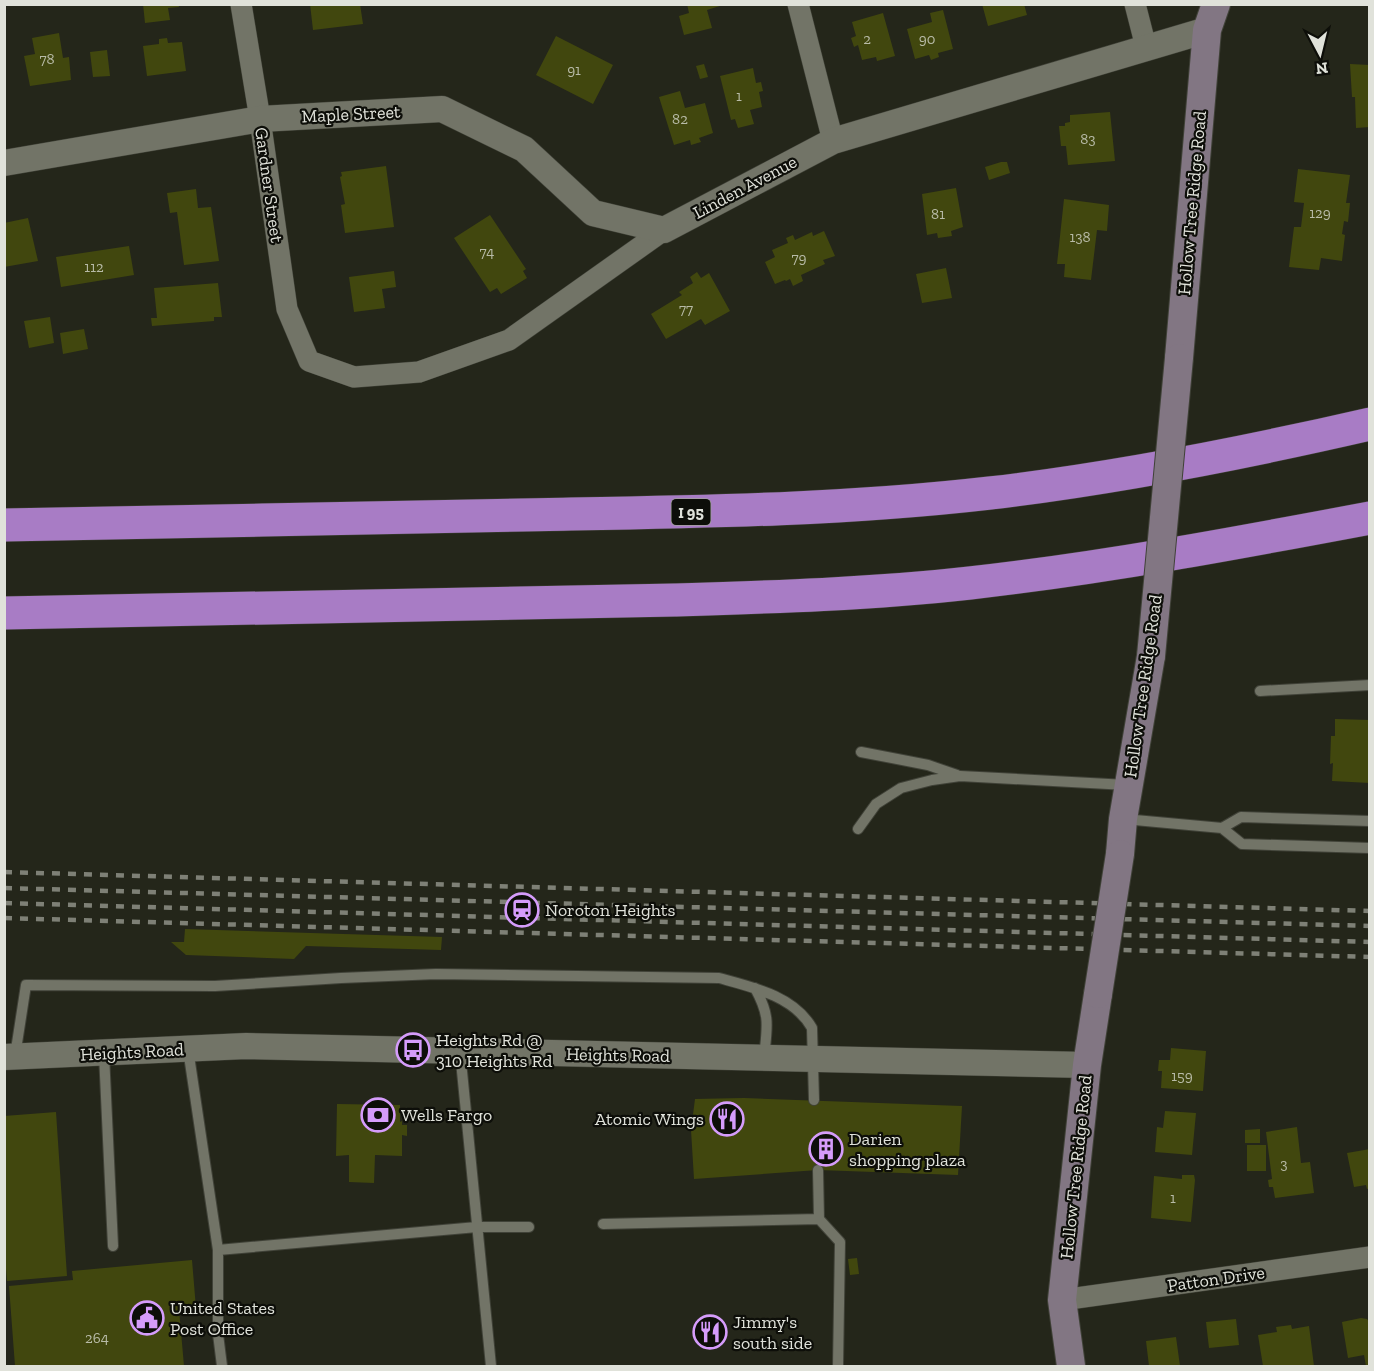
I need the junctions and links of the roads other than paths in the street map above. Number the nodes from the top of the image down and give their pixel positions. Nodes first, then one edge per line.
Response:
1 (241, 4) edge
2 (798, 4) edge
3 (1136, 4) edge
4 (1212, 17) edge
5 (1146, 47) junction
6 (260, 119) junction
7 (833, 141) junction
8 (4, 163) edge
9 (664, 230) junction
10 (309, 361) joint
11 (1370, 424) edge
12 (1370, 518) edge
13 (4, 525) edge
14 (4, 613) edge
15 (1370, 685) edge
16 (1260, 691) dead end
17 (861, 752) dead end
18 (960, 776) junction
19 (1129, 785) junction
20 (1123, 819) junction
21 (1370, 821) edge
22 (1222, 828) junction
23 (858, 829) dead end
24 (1370, 848) edge
25 (755, 987) junction
26 (188, 1050) junction
27 (460, 1051) junction
28 (104, 1054) junction
29 (10, 1057) edge
30 (764, 1058) junction
31 (814, 1059) junction
32 (1087, 1065) junction
33 (814, 1100) dead end
34 (818, 1170) dead end
35 (819, 1219) junction
36 (603, 1224) dead end
37 (477, 1227) junction
38 (529, 1227) dead end
39 (113, 1246) dead end
40 (218, 1250) junction
41 (1370, 1257) edge
42 (1062, 1300) junction
43 (222, 1366) edge
44 (491, 1366) edge
45 (838, 1366) edge
46 (1071, 1366) edge

1 - 6 street, Gardner Street
2 - 7 street
3 - 5 street
4 - 5 street, Linden Avenue
4 - 19 main road, Hollow Tree Ridge Road, bridge
5 - 7 street, Linden Avenue
6 - 8 street, Maple Street
6 - 9 street, Maple Street
6 - 10 street, Gardner Street
7 - 9 street, Linden Avenue
9 - 10 street, Linden Avenue
11 - 13 highway, I 95
12 - 14 highway
15 - 16 lane
17 - 18 lane
18 - 19 lane
18 - 23 lane
19 - 20 main road, Hollow Tree Ridge Road
20 - 22 lane
20 - 32 main road, Hollow Tree Ridge Road, bridge
21 - 22 lane
22 - 24 lane
25 - 29 lane
25 - 30 lane
25 - 31 lane
26 - 27 street, Heights Road
26 - 28 street, Heights Road
26 - 40 lane
27 - 30 street, Heights Road
27 - 37 lane
28 - 29 street, Heights Road
28 - 39 lane
30 - 31 street, Heights Road
31 - 32 street, Heights Road
31 - 33 lane
32 - 42 main road, Hollow Tree Ridge Road
34 - 35 lane
35 - 36 lane
35 - 45 lane
37 - 38 lane
37 - 40 lane
37 - 44 lane
40 - 43 lane
41 - 42 street, Patton Drive
42 - 46 main road, Hollow Tree Ridge Road

